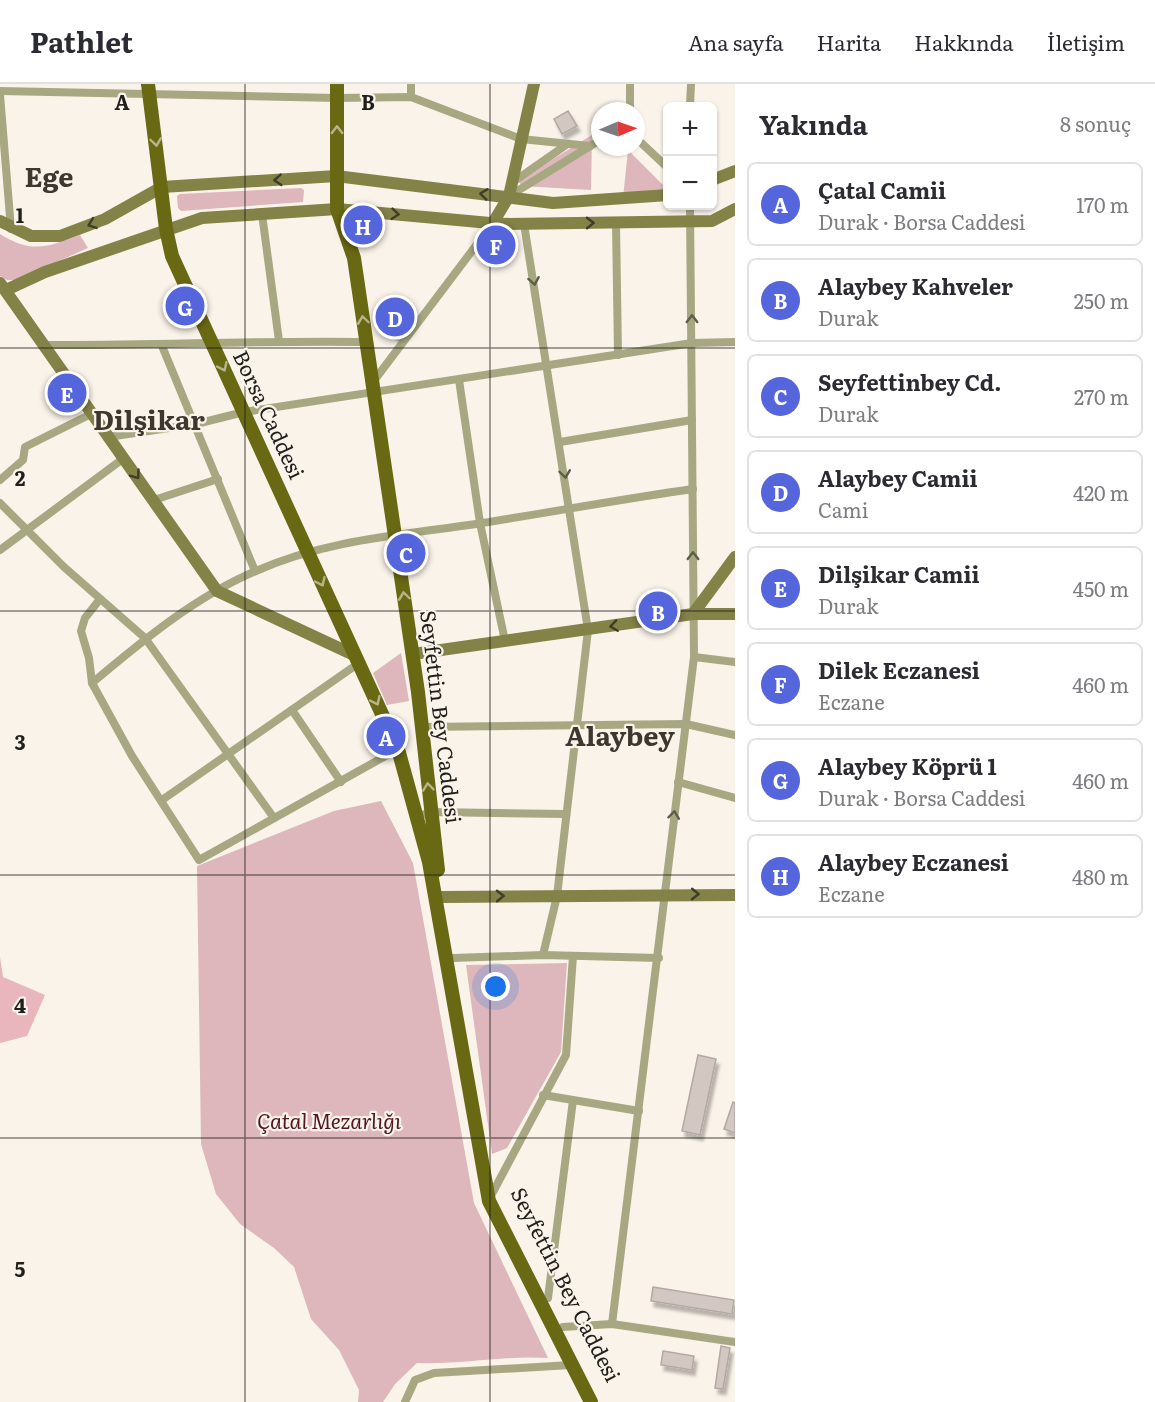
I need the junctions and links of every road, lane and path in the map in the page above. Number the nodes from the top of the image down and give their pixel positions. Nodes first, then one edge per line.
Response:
1 (411, 84) edge
2 (534, 84) edge
3 (630, 84) edge
4 (691, 84) edge
5 (148, 88) edge
6 (337, 91) edge
7 (0, 93) edge
8 (411, 97) junction
9 (630, 102) edge
10 (690, 102) edge
11 (521, 139) junction
12 (566, 145) junction
13 (590, 146) joint
14 (645, 146) edge
15 (663, 163) edge
16 (735, 171) edge
17 (336, 177) junction
18 (717, 178) edge
19 (513, 182) junction
20 (162, 187) junction
21 (663, 195) edge
22 (509, 196) junction
23 (337, 208) junction
24 (735, 209) edge
25 (690, 210) edge
26 (262, 214) junction
27 (0, 221) edge
28 (616, 222) junction
29 (692, 222) junction
30 (493, 223) junction
31 (524, 224) junction
32 (12, 229) junction
33 (166, 229) junction
34 (2, 289) edge
35 (279, 340) junction
36 (367, 342) junction
37 (735, 342) edge
38 (692, 343) junction
39 (212, 344) junction
40 (43, 345) junction
41 (162, 346) junction
42 (618, 355) junction
43 (548, 367) junction
44 (459, 380) junction
45 (373, 387) junction
46 (244, 412) junction
47 (91, 414) junction
48 (692, 420) junction
49 (196, 424) junction
50 (108, 437) junction
51 (560, 442) junction
52 (124, 458) junction
53 (218, 479) junction
54 (0, 480) edge
55 (693, 489) junction
56 (154, 500) junction
57 (0, 503) edge
58 (570, 507) junction
59 (480, 523) junction
60 (25, 530) junction
61 (395, 533) junction
62 (0, 550) edge
63 (307, 551) junction
64 (735, 558) edge
65 (255, 571) junction
66 (217, 591) junction
67 (100, 599) junction
68 (693, 614) junction
69 (735, 614) edge
70 (588, 630) junction
71 (145, 638) junction
72 (505, 641) junction
73 (413, 654) junction
74 (694, 657) junction
75 (357, 659) junction
76 (735, 662) edge
77 (92, 683) junction
78 (292, 710) junction
79 (579, 724) junction
80 (686, 724) junction
81 (422, 727) junction
82 (735, 735) edge
83 (424, 742) junction
84 (398, 748) junction
85 (230, 753) junction
86 (341, 782) junction
87 (678, 782) junction
88 (735, 798) edge
89 (162, 801) junction
90 (431, 812) junction
91 (565, 814) junction
92 (417, 817) junction
93 (274, 818) junction
94 (664, 894) junction
95 (735, 895) edge
96 (557, 896) junction
97 (438, 897) junction
98 (543, 955) junction
99 (573, 956) junction
100 (659, 958) junction
101 (449, 959) junction
102 (543, 1095) junction
103 (573, 1100) junction
104 (639, 1111) junction
105 (491, 1196) junction
106 (548, 1298) junction
107 (612, 1324) junction
108 (558, 1328) junction
109 (735, 1342) edge
110 (571, 1365) junction
111 (405, 1402) edge
112 (591, 1402) edge
113 (601, 1402) edge

1 - 8 street
2 - 11 street
3 - 9 street
4 - 10 street
5 - 6 street
5 - 7 street
5 -> 20 main road, Borsa Caddesi
6 - 8 street
17 -> 6 main road, Seyfettin Bey Caddesi
7 - 32 street
8 - 11 street
11 - 12 street
11 - 19 street
12 - 13 street
12 - 19 street
13 - 22 street
14 - 15 street
16 - 18 street
17 -> 20 street
22 -> 17 street
17 - 23 main road, Seyfettin Bey Caddesi
19 - 22 street
20 -> 32 street
20 - 33 main road, Borsa Caddesi
21 - 22 street
22 - 30 street
23 - 26 street
23 -> 30 street
36 -> 23 main road, Seyfettin Bey Caddesi
24 - 29 street
25 - 29 street
26 - 33 street
26 - 35 street
27 - 32 street
28 - 29 street
31 -> 28 street
28 - 42 street
38 -> 29 street
30 - 31 street
30 - 45 street
31 -> 43 street
33 - 34 street
33 - 39 main road, Borsa Caddesi
34 - 40 street
35 - 36 street
35 - 39 street
36 - 45 main road, Seyfettin Bey Caddesi
37 - 38 street
38 - 42 street
38 - 48 street
39 - 41 street
39 -> 46 main road, Borsa Caddesi
40 - 41 street
40 - 47 street
41 - 49 street
42 - 43 street
43 - 44 street
43 - 51 street
44 - 45 street
44 - 59 street
45 - 46 street
45 - 61 main road, Seyfettin Bey Caddesi
46 - 49 street
46 - 63 main road, Borsa Caddesi
47 - 50 street
47 - 54 street
48 - 51 street
48 - 55 street
49 - 50 street
49 - 53 street
50 - 52 street
51 -> 58 street
52 -> 56 street
52 - 60 street
53 - 56 street
53 - 65 street
55 - 58 street
68 -> 55 street
56 - 66 street
57 - 60 street
58 - 59 street
58 - 70 street
59 - 61 street
59 - 72 street
60 - 62 street
60 - 67 street
61 - 63 street
73 -> 61 main road, Seyfettin Bey Caddesi
63 - 65 street
63 -> 75 main road, Borsa Caddesi
64 - 68 street
65 - 66 street
66 - 71 street
66 - 75 street
67 - 71 street
67 - 77 street
68 - 69 street
68 -> 70 street
68 - 74 street
70 - 72 street
70 - 79 street
71 - 77 street
71 - 85 street
72 - 73 street
73 - 81 main road, Seyfettin Bey Caddesi
74 - 76 street
74 - 80 street
75 - 78 street
75 -> 84 main road, Borsa Caddesi
77 - 89 street
78 - 85 street
78 - 86 street
79 - 80 street
79 - 81 street
79 - 91 street
80 - 82 street
80 - 87 street
81 - 83 main road, Seyfettin Bey Caddesi
83 - 84 main road
90 -> 83 main road, Seyfettin Bey Caddesi
84 - 86 street
84 - 92 main road, Seyfettin Bey Caddesi
85 - 89 street
85 - 93 street
86 - 93 street
87 - 88 street
94 -> 87 street
89 - 93 street
90 - 91 street
90 - 92 street
90 - 97 main road, Seyfettin Bey Caddesi
91 - 96 street
92 - 97 main road, Seyfettin Bey Caddesi
94 -> 95 street
94 - 96 street
94 - 100 street
97 -> 96 street
96 - 98 street
97 - 101 main road, Seyfettin Bey Caddesi
98 - 99 street
98 - 101 street
99 - 100 street
99 - 102 street
100 - 104 street
101 - 105 main road, Seyfettin Bey Caddesi
102 - 103 street
102 - 105 street
103 - 104 street
103 - 106 street
104 - 107 street
105 - 106 main road, Seyfettin Bey Caddesi
105 - 108 main road, Seyfettin Bey Caddesi
106 - 108 main road, Seyfettin Bey Caddesi
107 - 108 street
107 - 109 street
108 - 110 main road, Seyfettin Bey Caddesi
108 - 113 main road, Seyfettin Bey Caddesi
110 - 111 street
110 - 112 main road, Seyfettin Bey Caddesi

